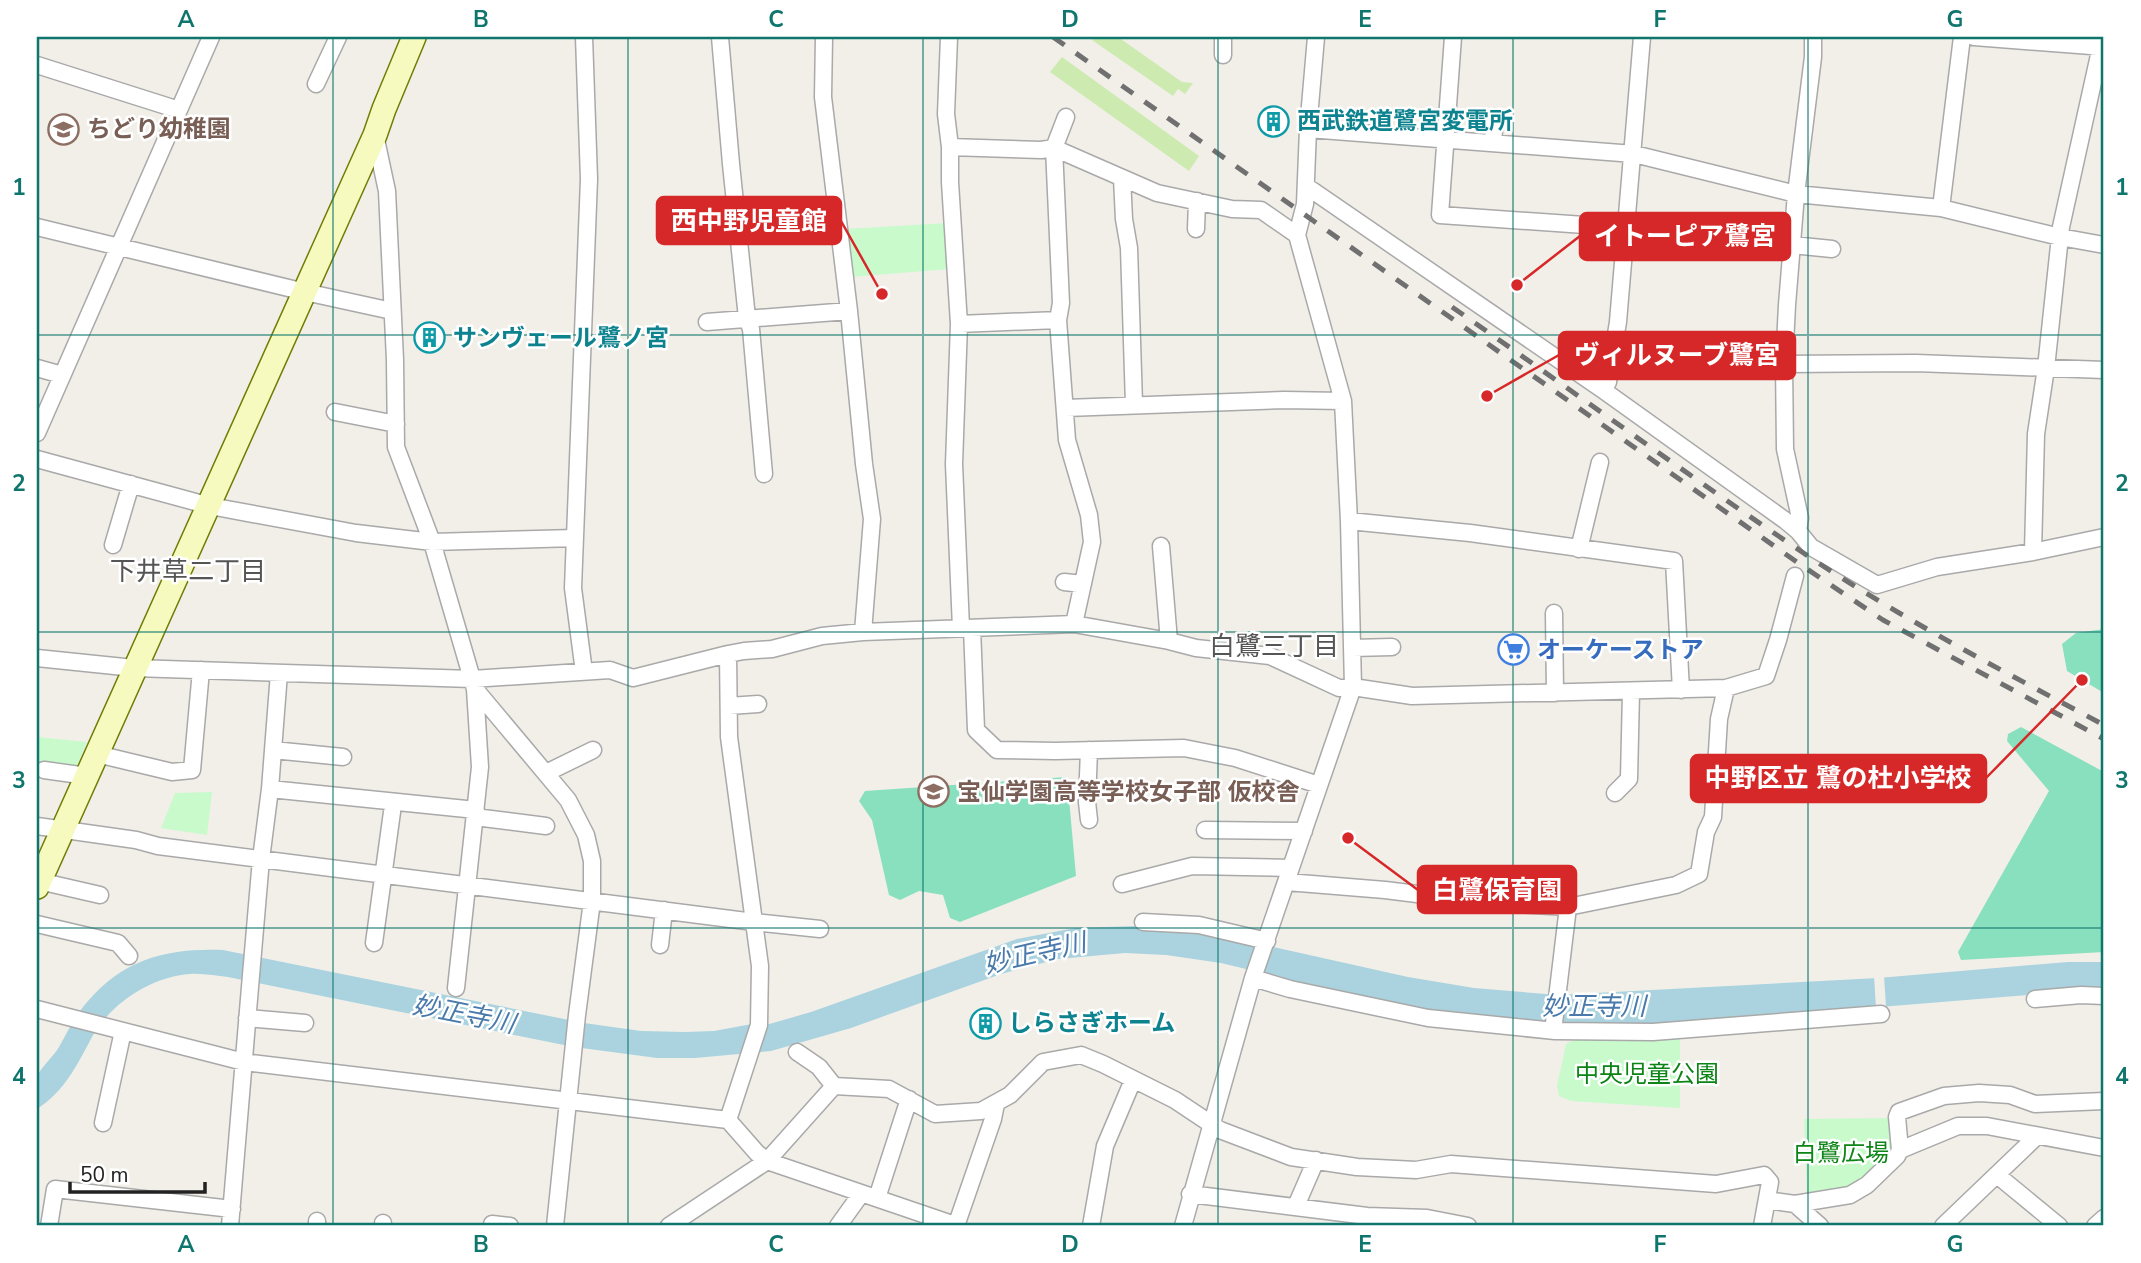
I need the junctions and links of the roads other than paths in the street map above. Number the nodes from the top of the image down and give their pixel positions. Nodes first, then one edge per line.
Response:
1 (211, 37) edge
2 (338, 37) edge
3 (414, 37) edge
4 (584, 37) edge
5 (720, 37) edge
6 (824, 37) edge
7 (950, 37) edge
8 (1223, 37) edge
9 (1316, 37) edge
10 (1452, 37) edge
11 (1642, 37) edge
12 (1813, 37) edge
13 (1962, 37) edge
14 (1974, 37) edge
15 (2103, 44) edge
16 (1223, 55) dead end
17 (37, 65) edge
18 (316, 84) dead end
19 (178, 110) junction
20 (1066, 117) dead end
21 (1495, 117) dead end
22 (1308, 129) junction
23 (375, 135) junction
24 (1445, 139) junction
25 (1493, 143) junction
26 (950, 147) junction
27 (1054, 148) junction
28 (1633, 154) junction
29 (1122, 178) junction
30 (1306, 186) junction
31 (1796, 194) junction
32 (1197, 201) junction
33 (1941, 208) junction
34 (37, 228) edge
35 (1627, 228) junction
36 (1196, 229) dead end
37 (1297, 235) junction
38 (2060, 237) junction
39 (1792, 245) junction
40 (2104, 245) edge
41 (119, 246) junction
42 (1832, 249) dead end
43 (305, 292) junction
44 (392, 311) junction
45 (849, 311) junction
46 (747, 318) junction
47 (1058, 320) junction
48 (707, 322) dead end
49 (959, 324) junction
50 (1784, 364) junction
51 (2046, 368) junction
52 (37, 369) edge
53 (2104, 370) edge
54 (62, 375) junction
55 (1603, 390) junction
56 (1343, 401) junction
57 (1134, 404) junction
58 (1066, 408) junction
59 (335, 412) dead end
60 (396, 424) junction
61 (37, 433) edge
62 (37, 459) edge
63 (1600, 462) dead end
64 (764, 474) dead end
65 (131, 484) junction
66 (210, 506) junction
67 (1349, 521) junction
68 (1798, 531) junction
69 (2104, 537) edge
70 (575, 538) junction
71 (432, 542) junction
72 (113, 545) dead end
73 (1161, 546) dead end
74 (1579, 549) junction
75 (2033, 552) junction
76 (1795, 576) dead end
77 (1064, 582) dead end
78 (1083, 584) junction
79 (1554, 613) dead end
80 (1074, 624) junction
81 (967, 628) junction
82 (863, 632) junction
83 (1169, 641) junction
84 (1392, 647) dead end
85 (1352, 648) junction
86 (728, 654) junction
87 (37, 658) edge
88 (134, 668) junction
89 (201, 670) junction
90 (584, 672) junction
91 (279, 673) junction
92 (473, 684) junction
93 (1353, 687) junction
94 (1726, 688) junction
95 (1681, 690) junction
96 (1631, 692) junction
97 (1555, 693) junction
98 (758, 704) dead end
99 (729, 706) junction
100 (273, 750) junction
101 (593, 750) dead end
102 (1089, 750) junction
103 (97, 754) junction
104 (343, 757) dead end
105 (44, 770) dead end
106 (546, 773) junction
107 (87, 776) junction
108 (1319, 785) junction
109 (270, 789) junction
110 (1615, 793) dead end
111 (392, 812) dead end
112 (475, 814) junction
113 (1089, 820) dead end
114 (37, 826) edge
115 (546, 826) dead end
116 (62, 830) junction
117 (1205, 830) dead end
118 (1304, 831) junction
119 (261, 859) junction
120 (384, 875) junction
121 (1289, 875) junction
122 (38, 884) edge
123 (1122, 884) dead end
124 (467, 886) junction
125 (100, 895) dead end
126 (592, 901) junction
127 (1568, 907) junction
128 (664, 910) junction
129 (754, 922) junction
130 (1143, 922) dead end
131 (37, 924) edge
132 (820, 929) dead end
133 (374, 943) dead end
134 (1267, 943) junction
135 (660, 945) dead end
136 (129, 956) dead end
137 (1255, 975) junction
138 (456, 988) dead end
139 (2104, 996) edge
140 (2035, 999) dead end
141 (37, 1009) edge
142 (1881, 1014) dead end
143 (247, 1018) junction
144 (305, 1023) dead end
145 (1555, 1023) dead end
146 (123, 1031) junction
147 (797, 1052) dead end
148 (244, 1062) junction
149 (1133, 1080) junction
150 (834, 1086) junction
151 (909, 1099) junction
152 (570, 1100) junction
153 (2104, 1101) edge
154 (996, 1104) junction
155 (728, 1120) junction
156 (1211, 1122) junction
157 (103, 1123) dead end
158 (2038, 1136) junction
159 (2104, 1148) edge
160 (1900, 1150) junction
161 (1316, 1160) junction
162 (767, 1161) junction
163 (1997, 1175) junction
164 (1191, 1194) junction
165 (869, 1196) junction
166 (1767, 1200) junction
167 (1795, 1204) junction
168 (1296, 1206) junction
169 (232, 1209) junction
170 (2104, 1218) edge
171 (1426, 1222) edge
172 (492, 1224) dead end
173 (49, 1226) edge
174 (230, 1226) edge
175 (510, 1226) edge
176 (555, 1226) edge
177 (669, 1226) edge
178 (838, 1226) edge
179 (957, 1226) edge
180 (1091, 1226) edge
181 (1182, 1226) edge
182 (1468, 1226) edge
183 (1762, 1226) edge
184 (1820, 1226) edge
185 (1943, 1226) edge
186 (2059, 1226) edge
187 (2095, 1226) edge

1 - 19 street
2 - 18 street
3 - 23 street
4 - 70 street
5 - 46 street
6 - 45 street
7 - 26 street
8 - 16 street
9 - 22 street
10 - 24 street
11 - 28 street
12 - 31 street
13 - 33 street
14 - 15 street
15 - 38 street
17 - 19 street
19 - 41 street
20 - 27 street
21 - 25 street
22 - 24 street
22 - 30 street
23 - 43 street
23 - 44 street
24 - 25 street
24 - 35 street
25 - 28 street
26 - 27 street
26 - 49 street
27 - 29 street
27 - 47 street
28 - 31 street
28 - 35 street
29 - 32 street
29 - 57 street
30 - 37 street
30 - 55 street
31 - 33 street
31 - 39 street
32 - 36 street
32 - 37 street
33 - 38 street
34 - 41 street
35 - 55 street
37 - 56 street
38 - 40 street
38 - 51 street
39 - 42 street
39 - 50 street
41 - 43 street
41 - 54 street
43 - 44 street
43 - 66 street
44 - 60 street
45 - 46 street
45 - 82 street
46 - 48 street
46 - 64 street
47 - 49 street
47 - 58 street
49 - 81 street
50 - 51 street
50 - 68 street
51 - 53 street
51 - 75 street
52 - 54 street
54 - 61 street
55 - 68 street
56 - 57 street
56 - 67 street
57 - 58 street
58 - 78 street
59 - 60 street
60 - 71 street
62 - 65 street
63 - 74 street
65 - 66 street
65 - 72 street
66 - 71 street
66 - 88 street
67 - 74 street
67 - 85 street
68 - 75 street
69 - 75 street
70 - 71 street
70 - 90 street
71 - 92 street
73 - 83 street
74 - 95 street
76 - 94 street
77 - 78 street
78 - 80 street
79 - 97 street
80 - 81 street
80 - 83 street
81 - 82 street
81 - 102 street
82 - 86 street
83 - 93 street
84 - 85 street
85 - 93 street
86 - 90 street
86 - 99 street
87 - 88 street
88 - 89 street
88 - 103 street
89 - 91 street
89 - 103 street
90 - 92 street
91 - 92 street
91 - 100 street
92 - 106 street
92 - 112 street
93 - 97 street
93 - 108 street
94 - 95 street
94 - 127 street
95 - 96 street
96 - 97 street
96 - 110 street
98 - 99 street
99 - 129 street
100 - 104 street
100 - 109 street
101 - 106 street
102 - 108 street
102 - 113 street
103 - 107 street
105 - 107 street
106 - 126 street
107 - 116 street
108 - 118 street
109 - 112 street
109 - 119 street
111 - 120 street
112 - 115 street
112 - 124 street
114 - 116 street
116 - 119 street
116 - 122 street
117 - 118 street
118 - 121 street
119 - 120 street
119 - 143 street
120 - 124 street
120 - 133 street
121 - 123 street
121 - 127 street
121 - 134 street
122 - 125 street
124 - 126 street
124 - 138 street
126 - 128 street
126 - 152 street
127 - 145 street
128 - 129 street
128 - 135 street
129 - 132 street
129 - 155 street
130 - 134 street
131 - 136 street
134 - 137 street
137 - 142 street
137 - 156 street
139 - 140 street
141 - 146 street
143 - 144 street
143 - 148 street
146 - 148 street
146 - 157 street
147 - 150 street
148 - 152 street
148 - 169 street
149 - 154 street
149 - 156 street
149 - 180 street
150 - 151 street
150 - 162 street
151 - 154 street
151 - 165 street
152 - 155 street
152 - 176 street
153 - 160 street
154 - 179 street
155 - 162 street
156 - 161 street
156 - 164 street
158 - 159 street
158 - 160 street
158 - 163 street
160 - 167 street
161 - 166 street
161 - 168 street
162 - 165 street
162 - 177 street
163 - 185 street
163 - 186 street
164 - 168 street
164 - 181 street
165 - 178 street
165 - 179 street
166 - 167 street
166 - 183 street
167 - 184 street
168 - 171 street
169 - 173 street
169 - 174 street
170 - 187 street
171 - 182 street
172 - 175 street

